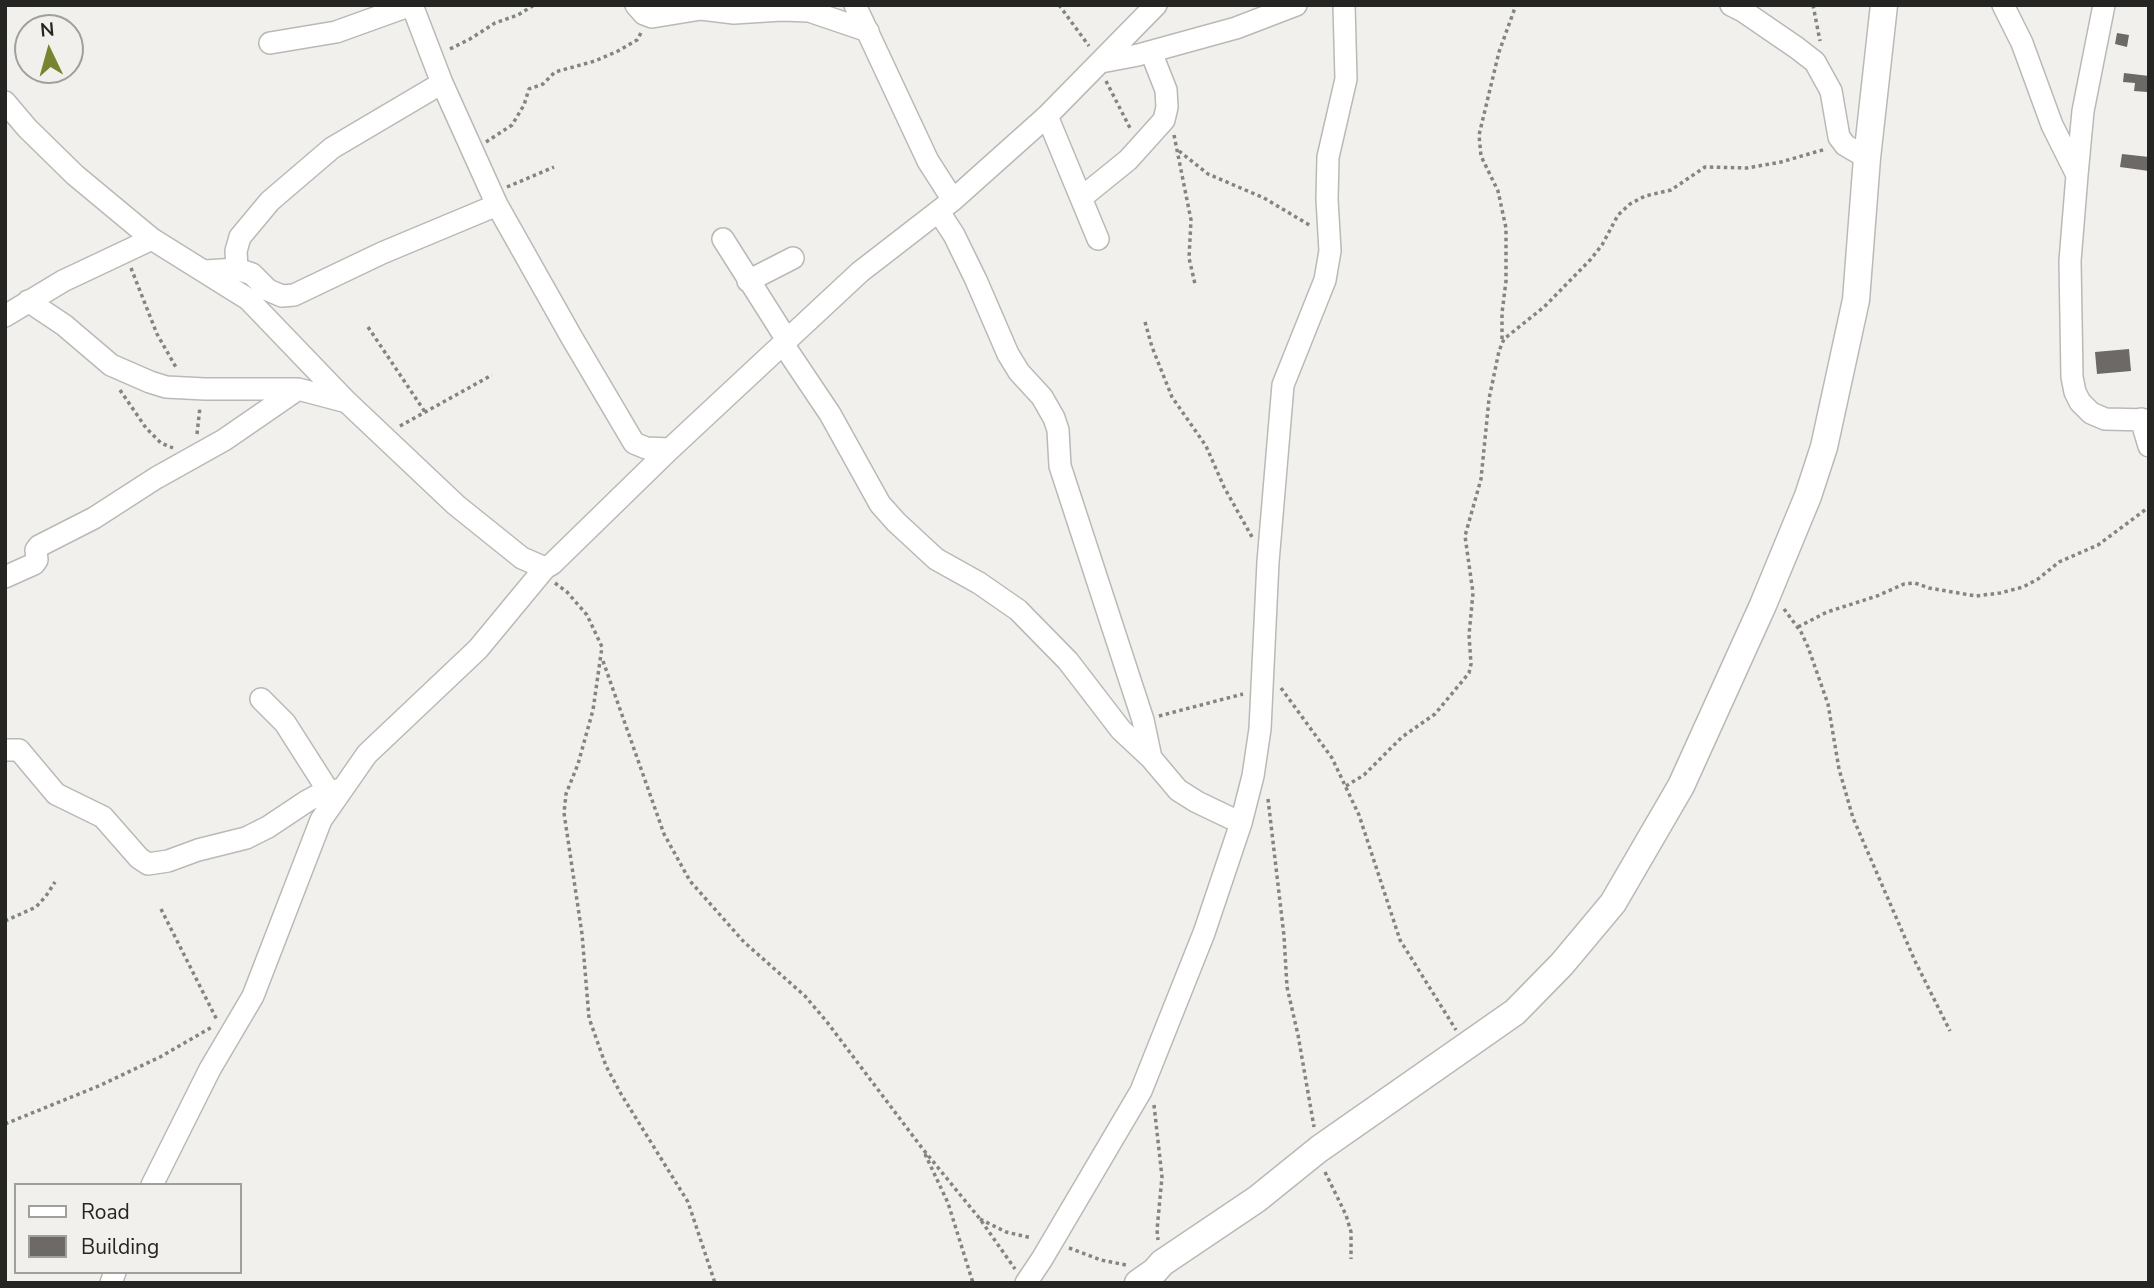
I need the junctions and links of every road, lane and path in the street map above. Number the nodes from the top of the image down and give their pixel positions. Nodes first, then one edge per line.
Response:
1 (412, 5) edge
2 (534, 5) edge
3 (855, 5) edge
4 (1059, 5) edge
5 (1156, 5) edge
6 (1296, 5) edge
7 (1344, 5) edge
8 (1516, 5) edge
9 (1731, 5) edge
10 (1884, 5) edge
11 (2003, 5) edge
12 (2104, 5) edge
13 (644, 11) edge
14 (868, 31) junction
15 (270, 43) dead end
16 (1151, 52) junction
17 (431, 55) junction
18 (1101, 62) junction
19 (442, 83) junction
20 (5, 102) edge
21 (1167, 107) junction
22 (1047, 116) junction
23 (1842, 141) junction
24 (1140, 147) junction
25 (1177, 149) junction
26 (472, 150) junction
27 (1867, 158) junction
28 (554, 167) dead end
29 (2077, 176) junction
30 (1081, 198) junction
31 (494, 199) junction
32 (946, 206) junction
33 (152, 239) junction
34 (723, 239) dead end
35 (1098, 239) dead end
36 (1330, 239) junction
37 (128, 252) junction
38 (793, 258) dead end
39 (237, 269) junction
40 (205, 271) junction
41 (748, 281) junction
42 (1195, 284) dead end
43 (28, 301) junction
44 (5, 316) edge
45 (1146, 322) dead end
46 (368, 327) dead end
47 (1502, 341) junction
48 (785, 342) junction
49 (106, 360) junction
50 (492, 375) dead end
51 (193, 388) junction
52 (298, 389) junction
53 (347, 402) junction
54 (425, 412) junction
55 (2145, 419) edge
56 (384, 436) junction
57 (2149, 446) edge
58 (670, 449) junction
59 (192, 458) junction
60 (2149, 507) edge
61 (1268, 562) junction
62 (543, 571) junction
63 (5, 577) edge
64 (1769, 590) junction
65 (1798, 628) junction
66 (602, 657) junction
67 (1264, 680) junction
68 (261, 699) dead end
69 (1143, 720) junction
70 (5, 750) edge
71 (1151, 758) junction
72 (1346, 786) junction
73 (335, 790) junction
74 (1267, 794) dead end
75 (1241, 823) junction
76 (55, 882) dead end
77 (161, 909) dead end
78 (5, 921) edge
79 (229, 1024) junction
80 (1950, 1031) dead end
81 (1466, 1047) junction
82 (1154, 1103) dead end
83 (5, 1124) edge
84 (922, 1148) junction
85 (1319, 1149) junction
86 (153, 1183) edge
87 (980, 1219) junction
88 (1052, 1242) junction
89 (1351, 1259) dead end
90 (1154, 1275) edge
91 (1021, 1278) edge
92 (715, 1283) edge
93 (973, 1283) edge

1 - 15 street
1 - 17 street
2 - 17 path
3 - 14 street
4 - 18 path
5 - 18 street
6 - 16 street
7 - 36 street
8 - 47 path
9 - 23 street
10 - 27 street
11 - 29 street
12 - 29 street
13 - 14 street
13 - 26 path
14 - 32 street
16 - 18 street
16 - 21 street
17 - 19 street
18 - 22 street
18 - 24 path
19 - 26 street
19 - 39 street
20 - 33 street
21 - 24 street
21 - 25 path
22 - 30 street
22 - 32 street
23 - 27 street
23 - 47 path
24 - 30 street
25 - 36 path
25 - 42 path
26 - 31 street
27 - 64 street
28 - 31 path
29 - 55 street
30 - 35 street
31 - 39 street
31 - 58 street
32 - 48 street
32 - 69 street
33 - 37 street
33 - 40 street
34 - 41 street
36 - 61 street
37 - 43 street
37 - 51 path
38 - 41 street
39 - 40 street
40 - 53 street
41 - 48 street
43 - 44 street
43 - 49 street
45 - 61 path
46 - 54 path
47 - 72 path
48 - 58 street
48 - 71 street
49 - 51 street
49 - 59 path
50 - 54 path
51 - 52 street
51 - 59 path
52 - 53 street
52 - 59 street
53 - 56 street
54 - 56 path
55 - 57 street
56 - 62 street
58 - 62 street
59 - 63 street
60 - 65 path
61 - 67 street
62 - 66 path
62 - 73 street
64 - 65 path
64 - 81 street
65 - 80 path
66 - 84 path
66 - 92 path
67 - 69 path
67 - 72 path
67 - 75 street
68 - 73 street
69 - 71 street
70 - 73 street
71 - 75 street
72 - 81 path
73 - 79 street
74 - 85 path
75 - 88 street
76 - 78 path
77 - 79 path
79 - 83 path
79 - 86 street
81 - 85 street
82 - 90 path
84 - 87 path
84 - 93 path
85 - 89 path
85 - 90 street
87 - 88 path
87 - 91 path
88 - 90 path
88 - 91 street

